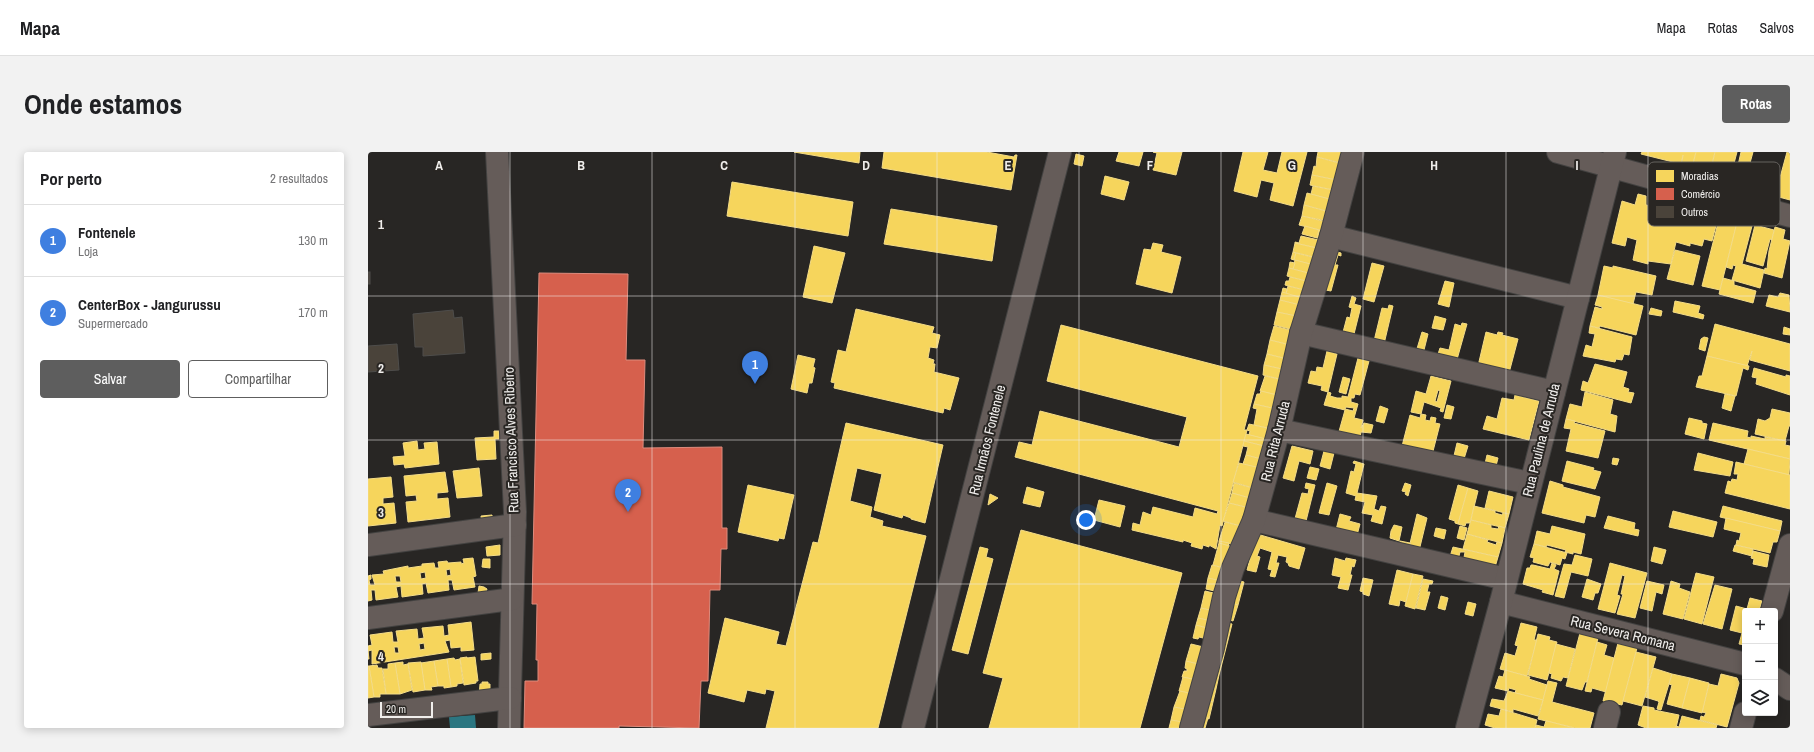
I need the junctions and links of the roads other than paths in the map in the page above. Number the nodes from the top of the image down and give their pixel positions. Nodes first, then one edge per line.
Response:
1 (497, 152) edge
2 (1060, 152) edge
3 (1353, 152) edge
4 (1558, 152) edge
5 (1613, 159) edge
6 (1648, 170) edge
7 (1780, 213) edge
8 (1790, 216) edge
9 (1331, 236) junction
10 (1578, 298) junction
11 (1301, 333) junction
12 (1554, 392) junction
13 (1279, 430) junction
14 (1530, 483) junction
15 (1254, 520) junction
16 (515, 525) junction
17 (368, 545) edge
18 (1790, 545) edge
19 (1506, 579) junction
20 (512, 599) junction
21 (1501, 602) junction
22 (1773, 608) edge
23 (368, 618) edge
24 (1742, 663) edge
25 (1776, 680) edge
26 (1790, 689) edge
27 (510, 698) junction
28 (368, 715) edge
29 (1744, 716) edge
30 (509, 728) edge
31 (913, 728) edge
32 (1191, 728) edge
33 (1467, 728) edge
34 (1742, 728) edge

1 - 16 street, Rua Francisco Alves Ribeiro
2 - 31 street, Rua Irmãos Fontenele
3 - 9 street, Rua Rita Arruda
4 - 5 street
5 - 6 street
5 - 10 street, Rua Paulina de Arruda
7 - 8 street
9 - 10 street
9 - 11 street, Rua Rita Arruda
10 - 12 street, Rua Paulina de Arruda
11 - 12 street
11 - 13 street, Rua Rita Arruda
12 - 14 street, Rua Paulina de Arruda
13 - 14 street
13 - 15 street, Rua Rita Arruda
14 - 19 street, Rua Paulina de Arruda
15 - 19 street
15 - 32 street, Rua Rita Arruda
16 - 17 street
16 - 20 street, Rua Francisco Alves Ribeiro
18 - 22 street
19 - 21 street, Rua Paulina de Arruda
20 - 23 street
20 - 27 street, Rua Francisco Alves Ribeiro
21 - 24 street, Rua Severa Romana
21 - 33 street, Rua Paulina de Arruda
25 - 26 street
27 - 28 street
27 - 30 street, Rua Francisco Alves Ribeiro
29 - 34 street

